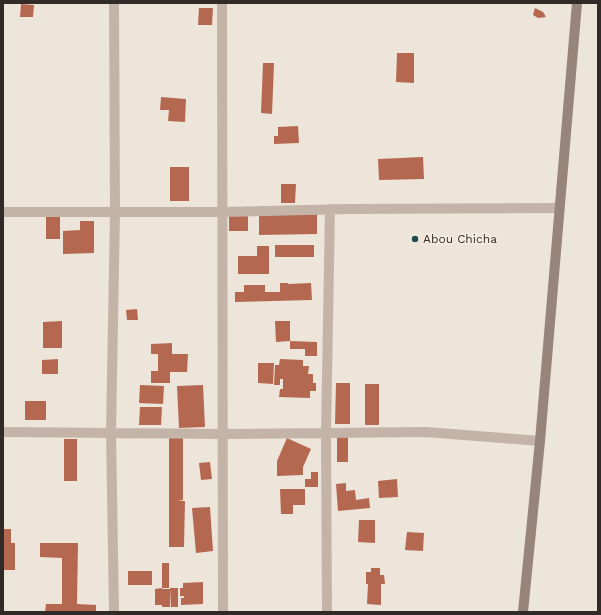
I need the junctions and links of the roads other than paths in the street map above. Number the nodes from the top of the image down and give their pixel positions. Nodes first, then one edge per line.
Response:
1 (114, 3) edge
2 (222, 3) edge
3 (577, 3) edge
4 (559, 208) junction
5 (330, 209) junction
6 (3, 212) edge
7 (115, 212) junction
8 (222, 212) junction
9 (3, 432) edge
10 (111, 432) junction
11 (326, 433) junction
12 (223, 434) junction
13 (540, 440) junction
14 (114, 612) edge
15 (223, 612) edge
16 (327, 612) edge
17 (523, 612) edge

1 - 7 street
2 - 8 street
3 - 4 main road
4 - 5 street
4 - 13 main road
5 - 8 street
5 - 11 street
6 - 7 street
7 - 8 street
7 - 10 street
8 - 12 street
9 - 10 street
10 - 12 street
10 - 14 street
11 - 12 street
11 - 13 street
11 - 16 street
12 - 15 street
13 - 17 main road

